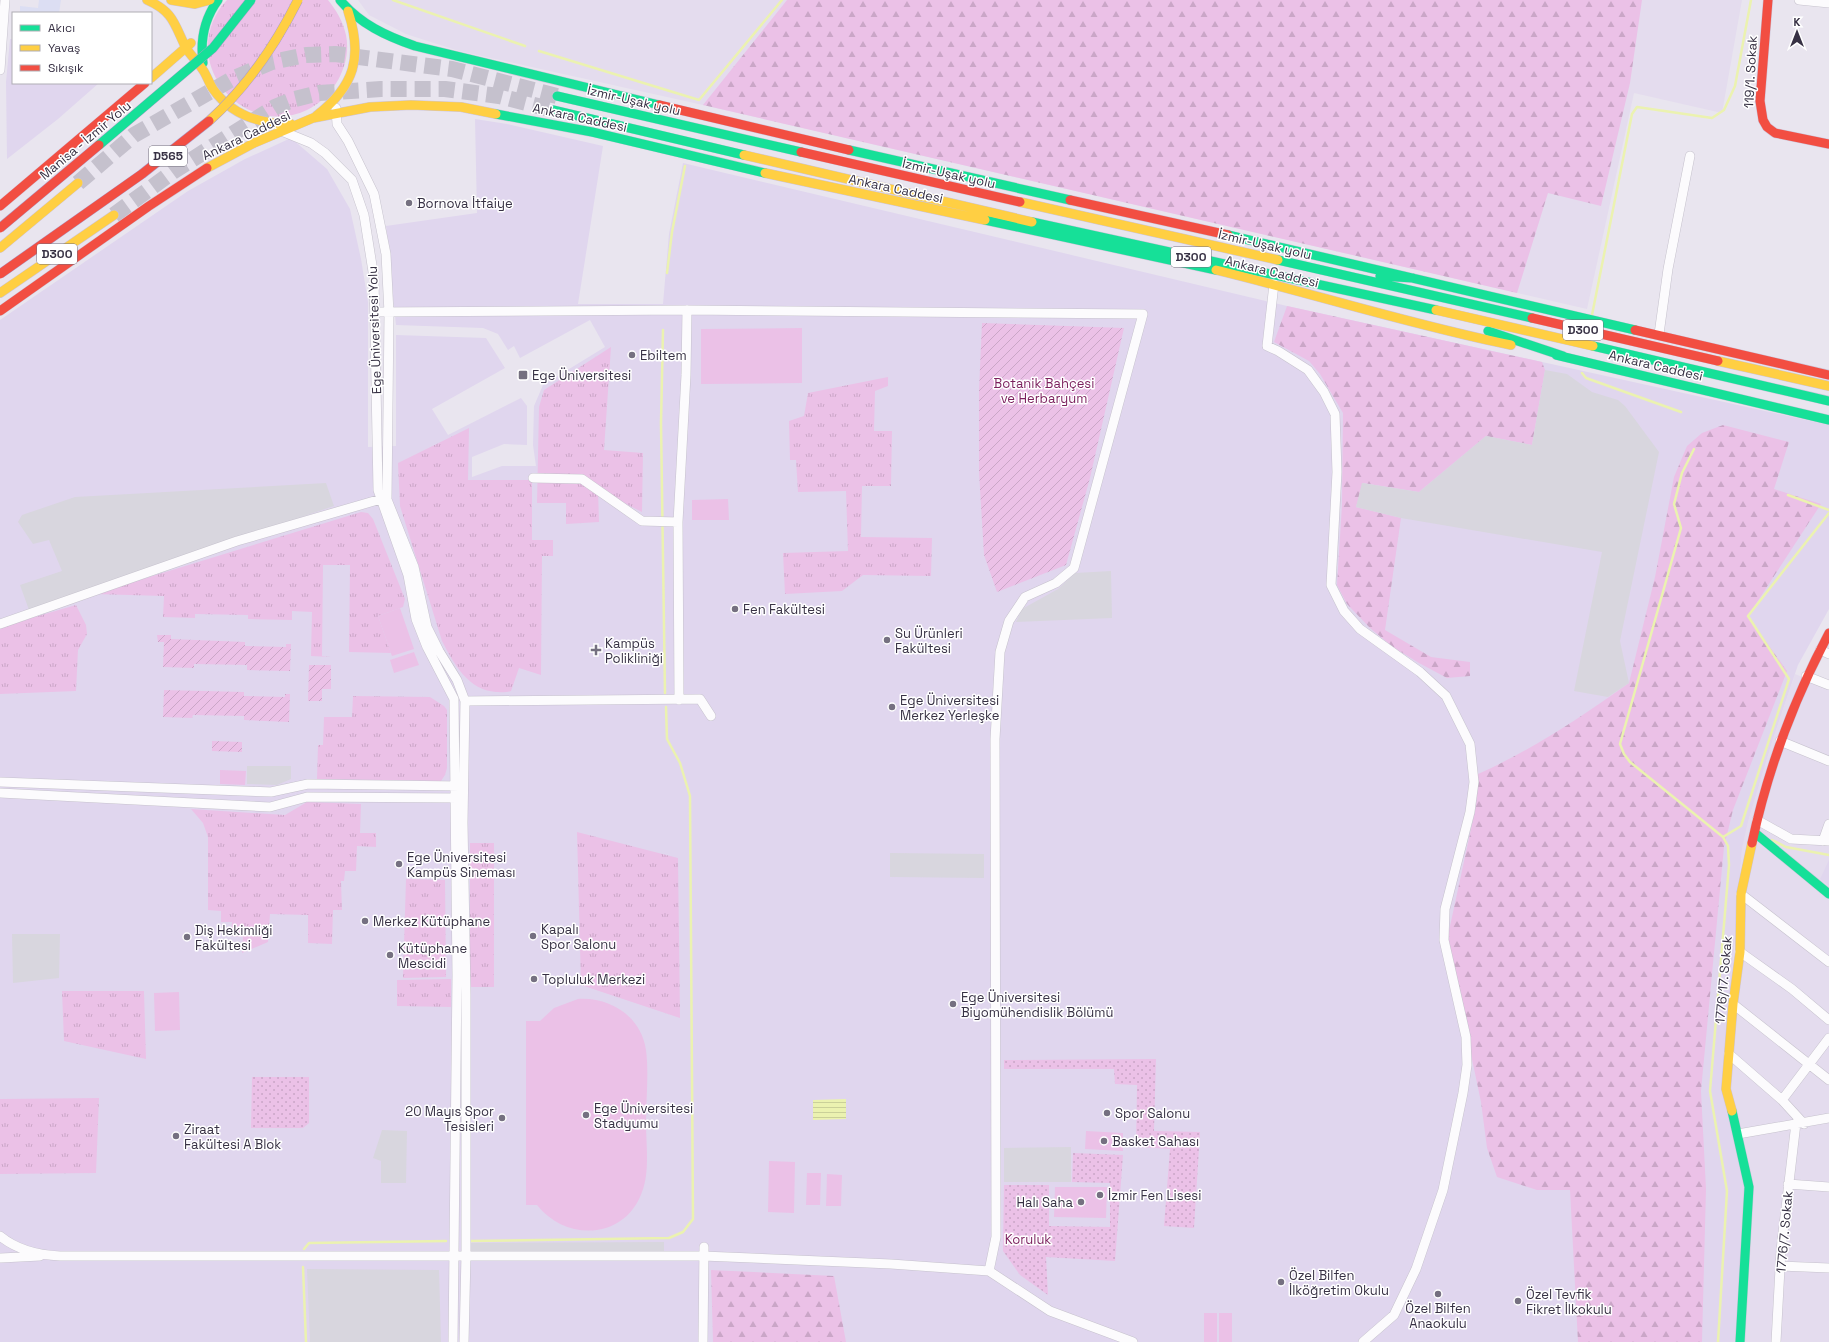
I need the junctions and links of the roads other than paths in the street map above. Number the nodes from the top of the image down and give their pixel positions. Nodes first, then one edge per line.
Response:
1 (5, 0) edge
2 (147, 0) edge
3 (171, 0) edge
4 (210, 0) edge
5 (218, 0) edge
6 (251, 0) edge
7 (298, 0) edge
8 (340, 0) edge
9 (345, 0) edge
10 (1768, 0) edge
11 (1799, 0) edge
12 (1829, 3) edge
13 (348, 11) junction
14 (202, 33) junction
15 (186, 48) junction
16 (0, 70) edge
17 (205, 72) junction
18 (152, 77) edge
19 (144, 84) edge
20 (557, 96) tunnel mouth
21 (336, 100) junction
22 (553, 110) tunnel mouth
23 (337, 113) junction
24 (313, 118) junction
25 (257, 122) junction
26 (282, 131) junction
27 (1829, 144) edge
28 (1690, 156) dead end
29 (948, 174) junction
30 (78, 183) tunnel mouth
31 (1022, 202) junction
32 (0, 206) edge
33 (956, 214) junction
34 (114, 215) tunnel mouth
35 (1005, 216) junction
36 (0, 228) edge
37 (0, 248) edge
38 (0, 274) edge
39 (1337, 274) junction
40 (1413, 278) junction
41 (1274, 284) junction
42 (0, 293) edge
43 (1405, 303) junction
44 (687, 310) junction
45 (0, 311) edge
46 (374, 312) junction
47 (389, 313) junction
48 (1659, 334) junction
49 (1563, 356) junction
50 (1829, 375) edge
51 (1829, 386) edge
52 (1829, 400) edge
53 (1829, 420) edge
54 (533, 478) dead end
55 (384, 499) junction
56 (678, 522) junction
57 (0, 624) edge
58 (1829, 633) edge
59 (1820, 650) junction
60 (1829, 654) edge
61 (1806, 676) junction
62 (1829, 685) edge
63 (679, 700) junction
64 (454, 701) junction
65 (465, 701) junction
66 (711, 716) dead end
67 (1780, 741) junction
68 (1829, 761) edge
69 (0, 782) edge
70 (73, 783) junction
71 (111, 785) junction
72 (459, 786) junction
73 (0, 793) edge
74 (73, 796) junction
75 (111, 798) junction
76 (459, 798) junction
77 (1757, 820) junction
78 (1829, 824) edge
79 (1754, 833) junction
80 (1826, 841) edge
81 (1741, 894) junction
82 (1829, 894) edge
83 (1740, 952) junction
84 (1829, 962) edge
85 (462, 994) junction
86 (1734, 1004) junction
87 (1829, 1020) edge
88 (1829, 1038) edge
89 (1729, 1054) junction
90 (1809, 1064) junction
91 (1829, 1080) edge
92 (1782, 1100) junction
93 (1829, 1118) edge
94 (1800, 1123) junction
95 (1738, 1134) junction
96 (1788, 1184) junction
97 (1829, 1187) edge
98 (1, 1236) edge
99 (703, 1252) junction
100 (453, 1255) junction
101 (466, 1255) junction
102 (54, 1256) junction
103 (1, 1258) edge
104 (1780, 1266) junction
105 (1829, 1268) edge
106 (989, 1272) junction
107 (453, 1342) edge
108 (464, 1342) edge
109 (703, 1342) edge
110 (1133, 1342) edge
111 (1363, 1342) edge
112 (1740, 1342) edge
113 (1776, 1342) edge

1 - 16 street
2 - 15 main road
3 - 4 main road
5 - 14 main road
6 - 36 main road, Manisa - İzmir Yolu, bridge
7 - 38 main road, D565, bridge
8 - 13 main road
9 - 13 main road
10 - 27 main road, 119/1. Sokak
11 - 12 street
13 - 21 main road
13 - 29 main road, Ankara Caddesi
14 - 15 main road
14 - 17 main road
15 - 17 main road
15 - 18 main road
17 - 25 main road
19 - 32 main road
20 - 31 main road, İzmir-Uşak yolu / D300
21 - 23 street, Ege Üniversitesi Yolu
21 - 24 main road
22 - 35 main road, Ankara Caddesi / D300
23 - 24 main road, Ankara Caddesi
23 - 33 main road, Ankara Caddesi
23 - 47 street, Ege Üniversitesi Yolu
24 - 25 main road
24 - 26 main road, Ankara Caddesi
25 - 26 street, Ege Üniversitesi Yolu
26 - 45 main road, Ankara Caddesi
26 - 46 street, Ege Üniversitesi Yolu
28 - 48 street
29 - 31 main road
29 - 40 main road, Ankara Caddesi
30 - 37 main road
31 - 39 main road, İzmir-Uşak yolu / D300
33 - 35 main road
33 - 41 main road, Ankara Caddesi
34 - 42 main road, D300
35 - 43 main road, Ankara Caddesi / D300
39 - 40 main road
39 - 51 main road, Ankara Caddesi / D300
40 - 48 main road, Ankara Caddesi
41 - 49 main road, Ankara Caddesi
41 - 111 street
43 - 49 main road
43 - 52 main road, Ankara Caddesi / D300
44 - 47 street
44 - 56 street
44 - 106 street
46 - 47 street
46 - 55 street, Ege Üniversitesi Yolu
47 - 55 street, Ege Üniversitesi Yolu
48 - 50 main road, Ankara Caddesi
49 - 53 main road, Ankara Caddesi
54 - 56 street
55 - 57 street
55 - 64 street
55 - 65 street
56 - 63 street
58 - 59 main road, 1776/17. Sokak
59 - 60 street
59 - 61 main road, 1776/17. Sokak
61 - 62 street
61 - 67 main road, 1776/17. Sokak
63 - 65 street
63 - 66 street
64 - 65 street
64 - 72 street
65 - 72 street
67 - 68 street
67 - 77 main road, 1776/17. Sokak
69 - 70 street
70 - 71 street
70 - 74 street
71 - 72 street
71 - 75 street
72 - 76 street
73 - 74 street
74 - 75 street
75 - 76 street
76 - 85 street
77 - 79 main road, 1776/17. Sokak
77 - 80 street
78 - 80 street
79 - 81 main road, 1776/17. Sokak
79 - 82 main road
81 - 83 main road, 1776/17. Sokak
81 - 84 street
83 - 86 main road, 1776/17. Sokak
83 - 87 street
85 - 100 street
85 - 101 street
86 - 89 main road, 1776/17. Sokak
86 - 90 street
88 - 90 street
89 - 92 street
89 - 95 main road, 1776/17. Sokak
90 - 91 street
90 - 92 street
92 - 94 street
93 - 94 street
94 - 95 street
94 - 96 street, 1776/7. Sokak
95 - 112 main road, 1776/17. Sokak
96 - 97 street
96 - 104 street, 1776/7. Sokak
98 - 102 street
98 - 103 street
99 - 101 street
99 - 106 street
99 - 109 street
100 - 101 street
100 - 102 street
100 - 107 street
101 - 108 street
102 - 103 street
104 - 105 street
104 - 113 street, 1776/7. Sokak
106 - 110 street

